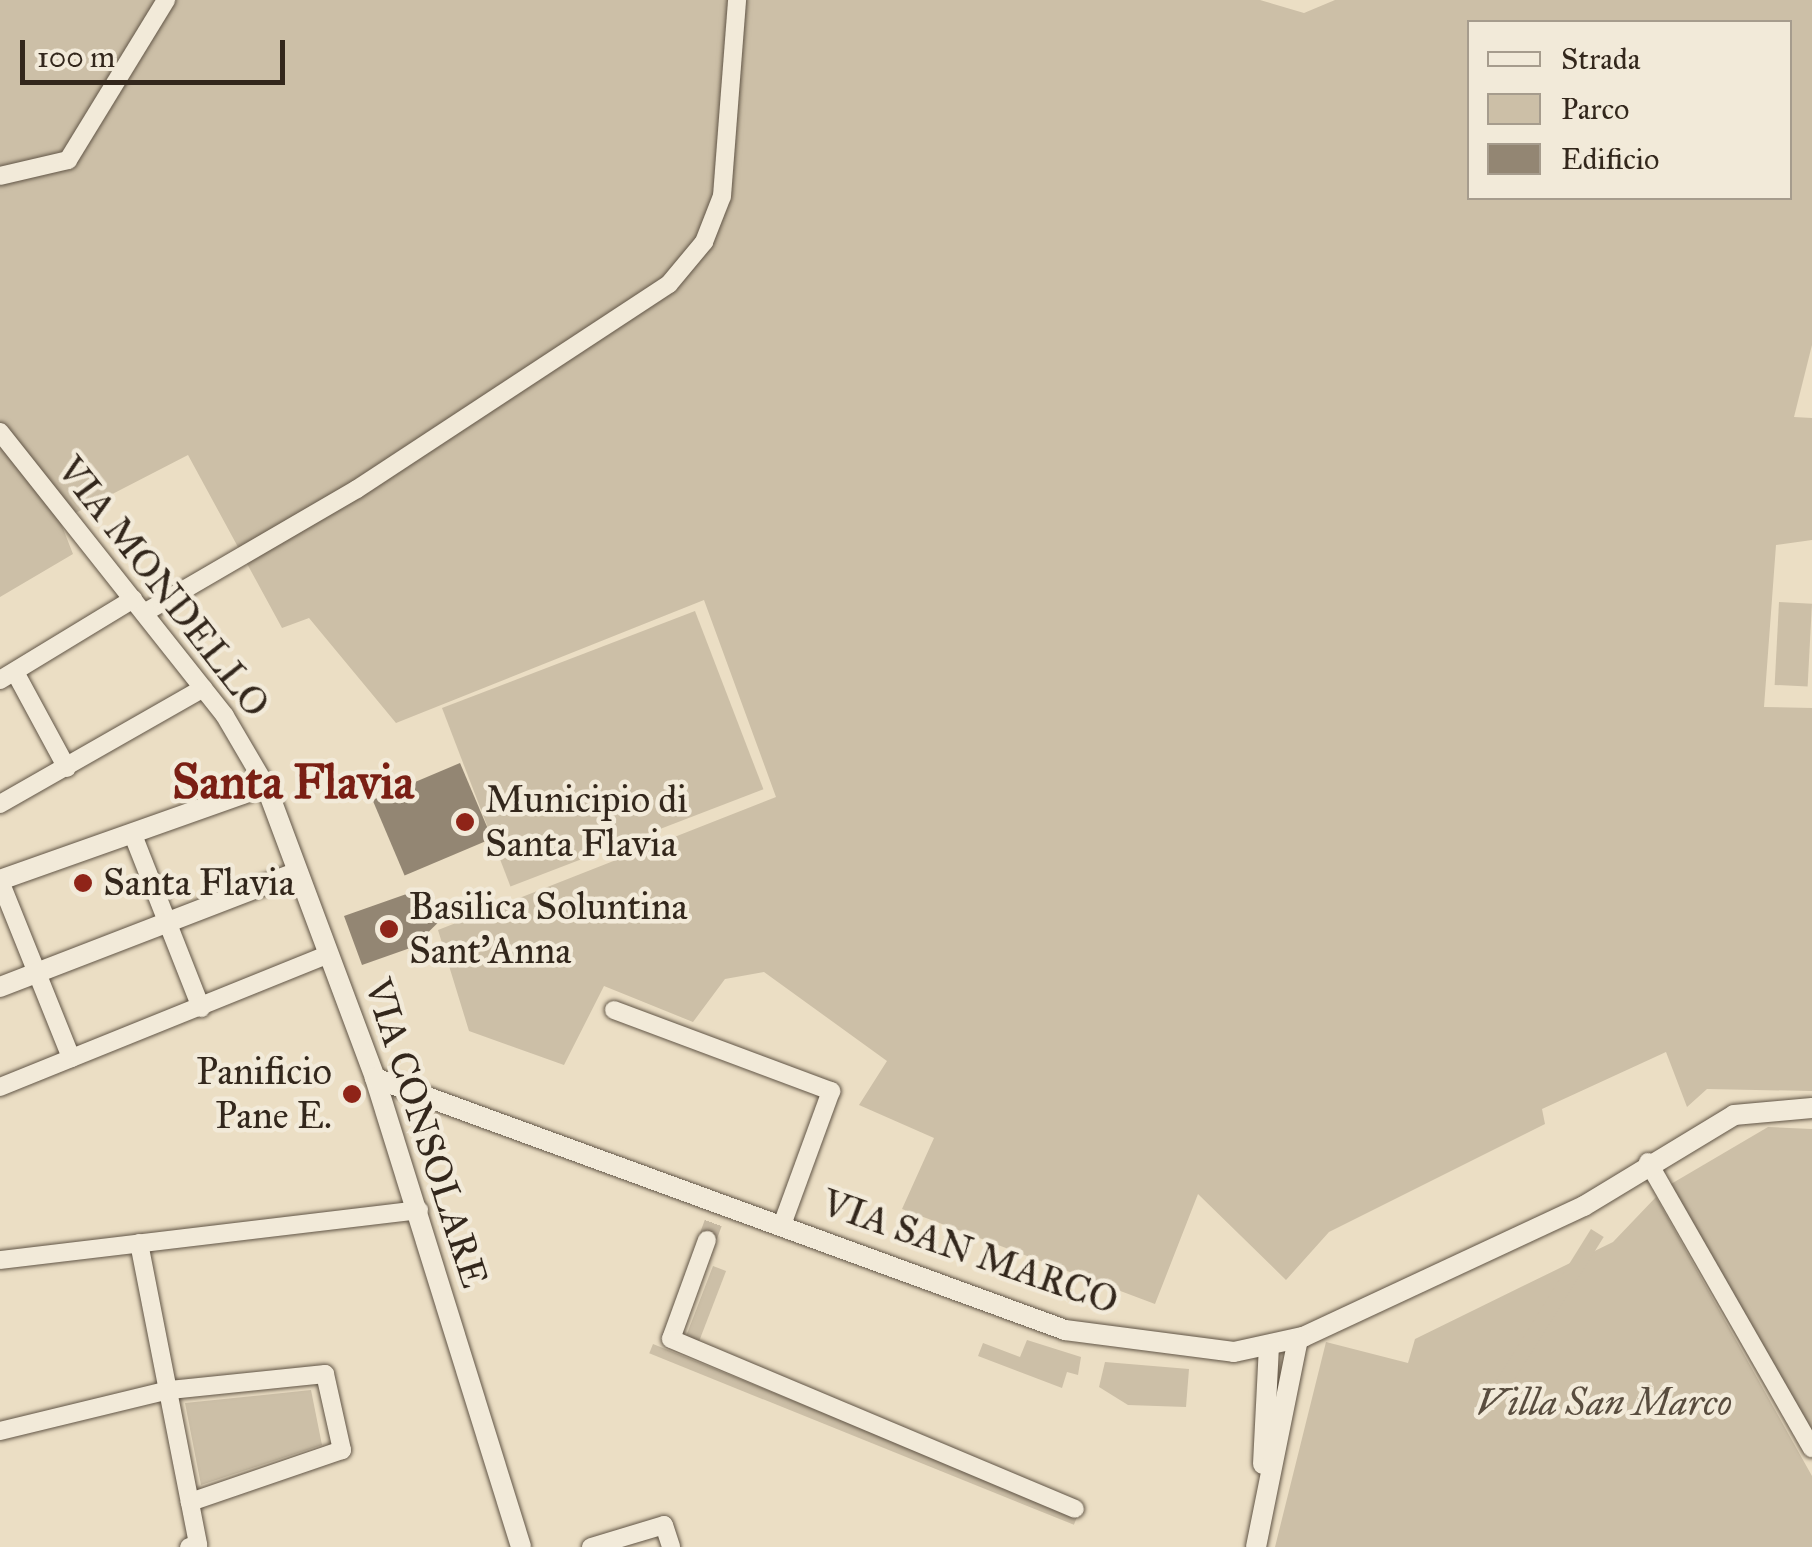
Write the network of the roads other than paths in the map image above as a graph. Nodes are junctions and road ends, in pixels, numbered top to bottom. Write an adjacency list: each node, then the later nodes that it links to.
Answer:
1 (166, 0): 3 (street)
2 (737, 0): 5 (street)
3 (0, 176)
4 (0, 432): 5 (street, VIA MONDELLO)
5 (139, 606): 6 (street); 7 (street, VIA MONDELLO)
6 (7, 676): 8 (street)
7 (203, 688): 8 (street); 9 (street, VIA MONDELLO)
8 (67, 768): 10 (street)
9 (266, 786): 11 (street); 12 (street, VIA CONSOLARE)
10 (0, 804)
11 (133, 835): 13 (street); 14 (street)
12 (298, 872): 14 (street); 15 (street, VIA CONSOLARE)
13 (0, 881): 16 (street)
14 (168, 922): 16 (street); 18 (street)
15 (329, 954): 18 (street); 21 (street, VIA CONSOLARE)
16 (36, 973): 17 (street); 20 (street)
17 (0, 987)
18 (201, 1008): 20 (street)
19 (614, 1010): 26 (street)
20 (71, 1058): 22 (street)
21 (375, 1078): 25 (street, VIA CONSOLARE); 26 (street, VIA SAN MARCO)
22 (0, 1087)
23 (1812, 1108): 24 (street, VIA SAN MARCO)
24 (1648, 1162): 30 (street, VIA SAN MARCO); 34 (street)
25 (419, 1210): 28 (street); 39 (street, VIA CONSOLARE)
26 (782, 1225): 31 (street, VIA SAN MARCO)
27 (707, 1240): 37 (street)
28 (139, 1242): 29 (street); 32 (street)
29 (0, 1260)
30 (1298, 1340): 31 (street, VIA SAN MARCO); 36 (street)
31 (1269, 1347): 36 (street)
32 (170, 1390): 33 (street); 35 (street); 35 (street)
33 (0, 1431)
34 (1812, 1448)
35 (190, 1502): 38 (street)
36 (1262, 1506): 42 (street)
37 (1075, 1509)
38 (194, 1546)
39 (521, 1547)
40 (592, 1547): 41 (street)
41 (672, 1547)
42 (1256, 1547)

